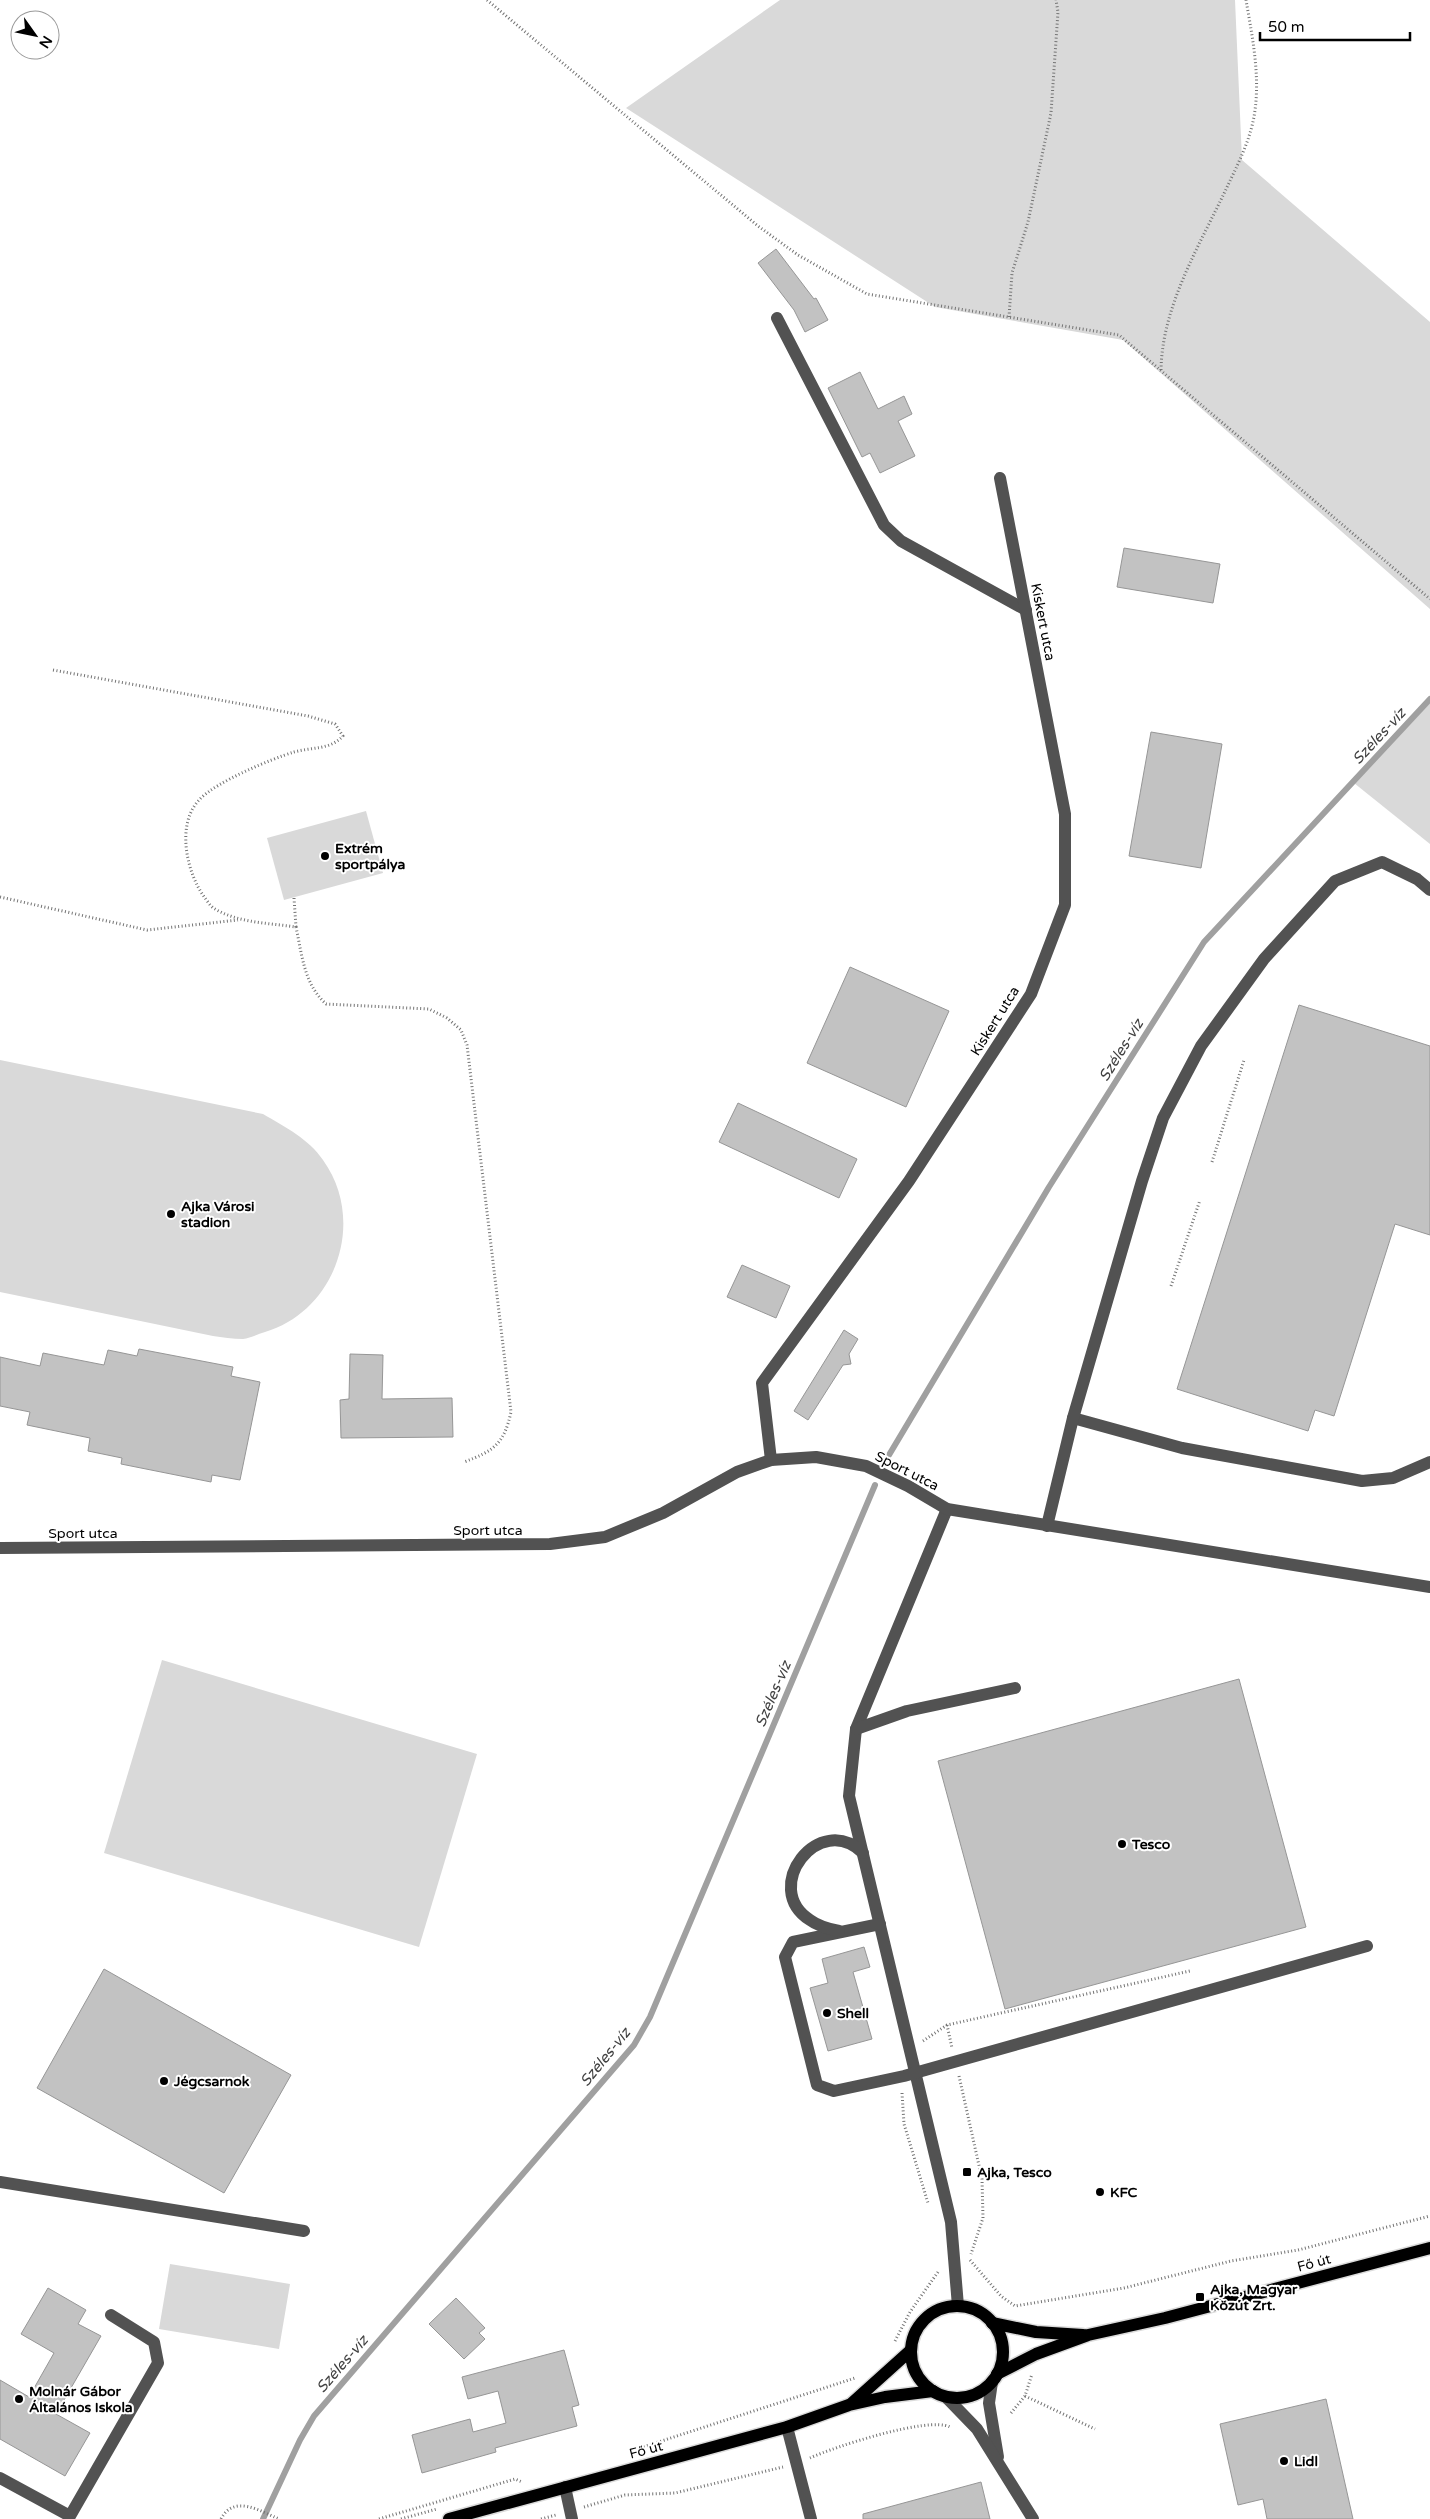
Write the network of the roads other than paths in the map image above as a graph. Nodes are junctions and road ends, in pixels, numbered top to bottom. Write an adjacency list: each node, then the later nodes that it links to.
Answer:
1 (777, 318): 3 (street)
2 (1000, 478): 3 (street, Kiskert utca)
3 (1026, 610): 6 (street, Kiskert utca)
4 (1430, 890): 5 (street)
5 (1073, 1418): 7 (street); 9 (street)
6 (771, 1460): 8 (street, Sport utca); 10 (street, Sport utca)
7 (1430, 1462)
8 (947, 1509): 9 (street); 13 (street)
9 (1047, 1526): 11 (street)
10 (0, 1548)
11 (1430, 1587)
12 (1015, 1688): 13 (street)
13 (856, 1729): 14 (street)
14 (863, 1853): 15 (street); 16 (street)
15 (880, 1924): 16 (street); 18 (street)
16 (841, 1932): 18 (street)
17 (1367, 1946): 18 (street)
18 (915, 2073): 22 (street)
19 (0, 2182): 20 (street)
20 (304, 2231)
21 (1430, 2248): 25 (main road, Fő út)
22 (958, 2306): 24 (main road); 26 (main road)
23 (111, 2315): 33 (street)
24 (992, 2323): 25 (main road, Fő út); 27 (main road)
25 (1088, 2335): 27 (main road, Fő út)
26 (911, 2350): 28 (main road); 30 (main road, Fő út)
27 (995, 2378): 29 (main road); 32 (street)
28 (933, 2391): 29 (main road); 30 (main road, Fő út)
29 (946, 2397): 32 (street)
30 (849, 2405): 31 (main road, Fő út)
31 (786, 2427): 34 (main road, Fő út); 37 (street)
32 (999, 2462): 38 (street)
33 (0, 2478)
34 (566, 2487): 35 (street); 36 (main road, Fő út)
35 (571, 2515)
36 (449, 2519)
37 (811, 2519)
38 (1033, 2519)

